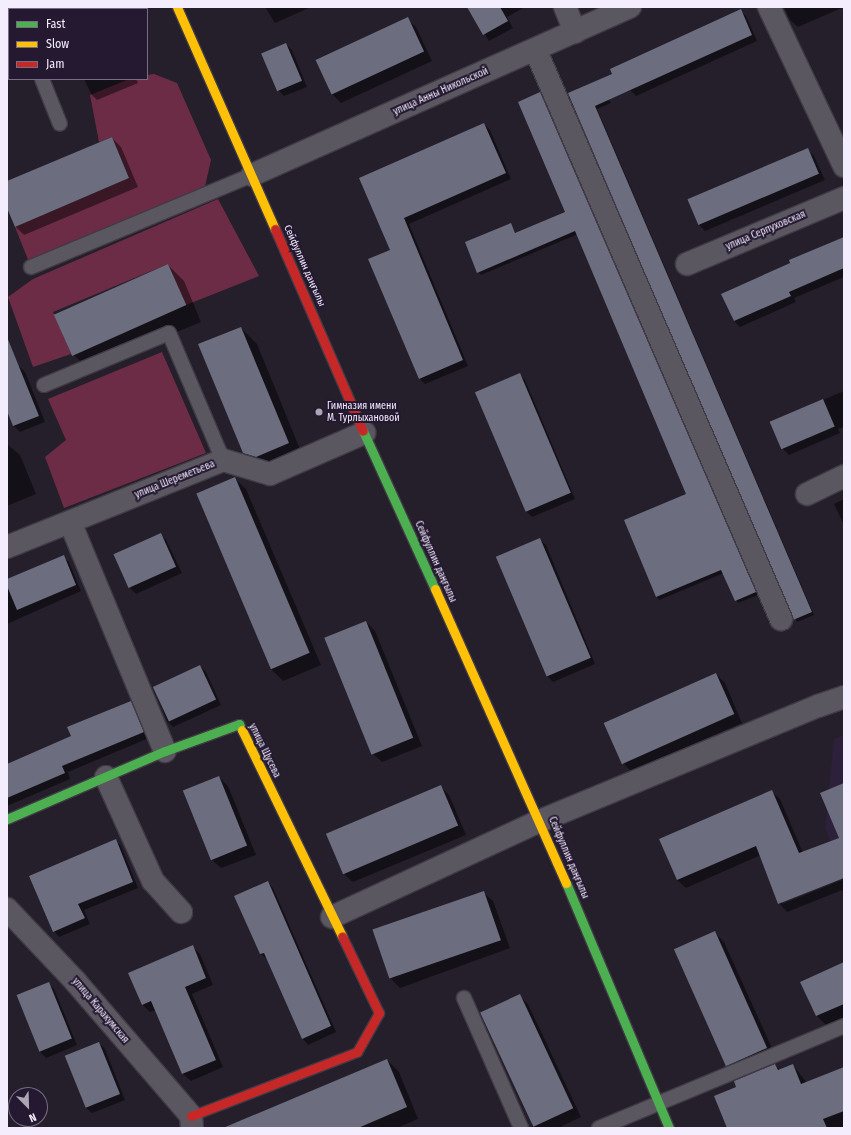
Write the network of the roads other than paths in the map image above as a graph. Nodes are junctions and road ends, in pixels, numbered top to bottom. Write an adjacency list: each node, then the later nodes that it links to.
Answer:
1 (177, 7): 10 (main road, Сейфуллин даңғылы)
2 (565, 7): 5 (street)
3 (630, 7): 5 (street, улица Анны Никольской)
4 (769, 7): 9 (street)
5 (575, 32): 6 (street, улица Анны Никольской)
6 (536, 51): 10 (street, улица Анны Никольской); 21 (street)
7 (42, 80): 8 (lane)
8 (60, 124)
9 (844, 166)
10 (252, 175): 13 (lane); 15 (main road, Сейфуллин даңғылы)
11 (844, 198): 12 (street, улица Серпуховская)
12 (687, 264)
13 (31, 267)
14 (44, 385): 16 (lane)
15 (364, 433): 16 (street, улица Шереметьева); 26 (main road, Сейфуллин даңғылы)
16 (223, 460): 19 (street, улица Шереметьева)
17 (844, 476): 18 (street)
18 (808, 494)
19 (70, 522): 20 (street, улица Шереметьева); 23 (street)
20 (7, 547)
21 (781, 619)
22 (844, 697): 26 (street)
23 (165, 751): 24 (main road, улица Щусева); 29 (main road, улица Щусева)
24 (106, 777): 25 (main road, улица Щусева); 28 (street)
25 (7, 819)
26 (540, 821): 29 (street); 32 (main road, Сейфуллин даңғылы)
27 (7, 909): 33 (street, улица Каракумская)
28 (181, 912)
29 (332, 917): 33 (main road, улица Щусева)
30 (464, 998): 34 (lane)
31 (844, 1026): 32 (lane)
32 (659, 1104): 35 (lane); 36 (main road, Сейфуллин даңғылы)
33 (191, 1122)
34 (521, 1128)
35 (600, 1128)
36 (669, 1128)

